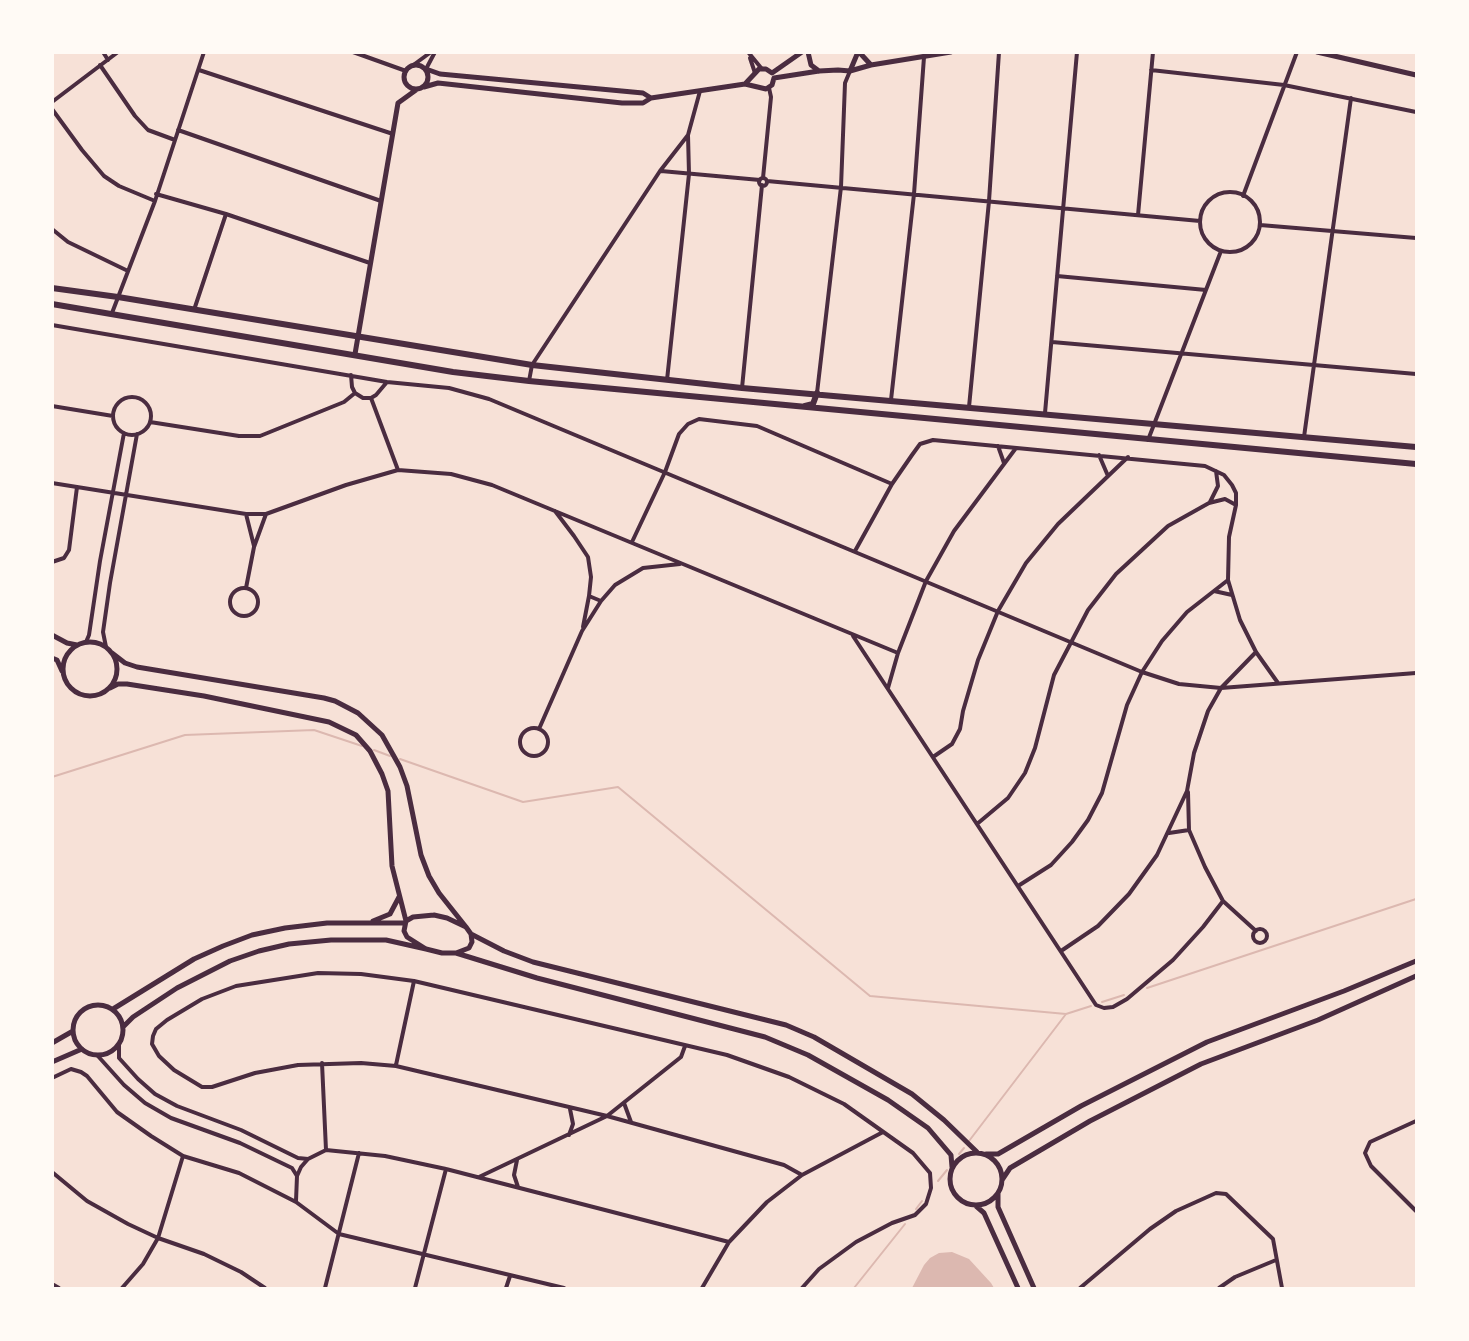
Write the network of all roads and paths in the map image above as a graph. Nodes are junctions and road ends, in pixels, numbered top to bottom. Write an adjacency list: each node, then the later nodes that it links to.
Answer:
1 (103, 52): 17 (street)
2 (118, 52): 17 (street)
3 (204, 52): 23 (street)
4 (353, 52): 26 (street)
5 (433, 52): 20 (street); 21 (street)
6 (802, 52): 22 (street)
7 (808, 52): 27 (street)
8 (859, 52): 19 (street); 28 (street)
9 (951, 52): 16 (street)
10 (999, 52): 57 (street)
11 (1077, 52): 58 (street)
12 (1153, 52): 25 (street)
13 (1297, 52): 33 (street)
14 (1317, 52): 30 (street)
15 (748, 53): 22 (street); 29 (street)
16 (924, 57): 19 (street); 53 (street)
17 (108, 60): 18 (street)
18 (100, 65): 41 (street); 47 (street)
19 (871, 65): 28 (street)
20 (412, 66): 21 (street); 26 (street)
21 (426, 69): 34 (street); 39 (street)
22 (762, 69): 29 (street)
23 (199, 70): 44 (street); 45 (street)
24 (838, 70): 27 (street); 28 (street); 31 (street)
25 (1151, 70): 33 (street); 60 (street)
26 (406, 71): 37 (street)
27 (819, 71): 36 (street)
28 (850, 71): 31 (street)
29 (754, 74): 32 (street); 35 (street)
30 (1416, 75)
31 (845, 83): 51 (street)
32 (745, 84): 35 (street); 38 (street)
33 (1284, 85): 40 (street); 54 (street)
34 (424, 87): 37 (street); 39 (street)
35 (756, 87): 36 (street)
36 (769, 88): 50 (street)
37 (416, 90): 45 (street)
38 (700, 91): 39 (street); 46 (street)
39 (651, 98)
40 (1351, 98): 43 (street); 64 (street)
41 (52, 102)
42 (52, 109): 55 (street)
43 (1416, 112)
44 (178, 130): 47 (street); 56 (street)
45 (393, 135): 56 (street)
46 (688, 135): 48 (street); 49 (street)
47 (175, 140): 52 (street)
48 (660, 171): 49 (street); 81 (street)
49 (689, 174): 50 (street); 85 (street)
50 (763, 180): 51 (street); 88 (street)
51 (841, 187): 53 (street); 90 (street)
52 (156, 194): 55 (street); 59 (street)
53 (914, 194): 57 (street); 92 (street)
54 (1243, 196): 61 (street); 62 (street)
55 (155, 201): 68 (street)
56 (381, 201): 67 (street)
57 (989, 201): 58 (street); 95 (street)
58 (1064, 208): 60 (street); 69 (street)
59 (226, 214): 67 (street); 74 (street)
60 (1138, 215): 61 (street)
61 (1200, 221): 66 (street)
62 (1260, 225): 64 (street); 66 (street)
63 (52, 229): 68 (street)
64 (1333, 232): 65 (street); 82 (street)
65 (1416, 238)
66 (1221, 251): 71 (street)
67 (370, 263): 77 (street)
68 (128, 271): 72 (street)
69 (1058, 276): 71 (street); 78 (street)
70 (52, 288): 72 (main road)
71 (1206, 290): 79 (street)
72 (118, 297): 74 (main road); 75 (street)
73 (52, 304): 75 (main road)
74 (194, 310): 77 (main road)
75 (112, 313): 80 (main road)
76 (52, 325): 84 (street)
77 (358, 337): 80 (street); 81 (main road)
78 (1052, 342): 79 (street); 96 (street)
79 (1182, 352): 82 (street); 99 (street)
80 (355, 354): 86 (main road)
81 (532, 365): 85 (main road); 86 (street)
82 (1315, 366): 83 (street); 102 (street)
83 (1416, 374)
84 (351, 375): 87 (street); 89 (street)
85 (667, 380): 88 (main road)
86 (530, 381): 94 (main road)
87 (387, 382): 91 (street); 113 (street)
88 (742, 388): 90 (main road)
89 (355, 393): 91 (street); 98 (street)
90 (817, 393): 92 (main road); 94 (main road)
91 (370, 398): 111 (street)
92 (891, 400): 95 (main road)
93 (52, 406): 97 (street)
94 (797, 407): 103 (main road)
95 (969, 407): 96 (main road)
96 (1045, 413): 99 (main road)
97 (113, 416): 98 (street); 100 (street)
98 (150, 422): 101 (street)
99 (1154, 423): 102 (main road); 103 (street)
100 (124, 433): 101 (street); 118 (street)
101 (137, 434): 119 (street)
102 (1304, 437): 105 (main road)
103 (1148, 440): 110 (main road)
104 (998, 446): 106 (street); 109 (street); 116 (street)
105 (1416, 447)
106 (1016, 448): 107 (street); 109 (street)
107 (1100, 455): 108 (street); 114 (street)
108 (1128, 457): 112 (street); 114 (street)
109 (1004, 463): 131 (street)
110 (1416, 464)
111 (398, 470): 122 (street); 124 (street)
112 (1216, 470): 120 (street); 121 (street)
113 (665, 472): 116 (street); 125 (street); 127 (street)
114 (1108, 476): 137 (street)
115 (52, 483): 117 (street)
116 (892, 484): 127 (street)
117 (77, 487): 118 (street); 128 (street)
118 (113, 493): 119 (street); 141 (street)
119 (126, 496): 123 (street); 144 (street)
120 (1209, 503): 121 (street); 142 (street)
121 (1236, 506): 130 (street)
122 (554, 510): 125 (street); 135 (street)
123 (246, 514): 124 (street); 126 (street)
124 (266, 514): 126 (street)
125 (632, 542): 129 (street)
126 (254, 547): 132 (street)
127 (855, 551): 131 (street)
128 (52, 562)
129 (681, 564): 136 (street); 140 (street)
130 (1228, 580): 133 (street); 134 (street)
131 (926, 581): 137 (street); 145 (street)
132 (246, 588): 132 (street)
133 (1214, 591): 134 (street); 149 (street)
134 (1232, 595): 146 (street)
135 (589, 596): 136 (street); 138 (street)
136 (601, 601): 138 (street)
137 (998, 611): 142 (street); 157 (street)
138 (582, 631): 156 (street)
139 (52, 635): 143 (street)
140 (853, 635): 145 (street); 155 (street)
141 (86, 642): 143 (street); 144 (street)
142 (1070, 642): 149 (street); 159 (street)
143 (77, 645): 151 (street)
144 (106, 647): 147 (street)
145 (898, 652): 155 (street)
146 (1256, 652): 152 (street); 154 (street)
147 (112, 653): 153 (street); 167 (street)
148 (52, 658): 151 (street)
149 (1142, 672): 154 (street); 162 (street)
150 (1416, 673): 152 (street)
151 (63, 674): 153 (street)
152 (1278, 683): 154 (street)
153 (110, 688): 163 (street)
154 (1221, 688): 158 (street)
155 (888, 689): 157 (street)
156 (539, 729): 156 (street)
157 (933, 757): 159 (street)
158 (1188, 791): 160 (street); 161 (street)
159 (977, 824): 162 (street)
160 (1189, 830): 161 (street); 164 (street)
161 (1168, 833): 171 (street)
162 (1018, 886): 171 (street)
163 (399, 897): 165 (street); 166 (street)
164 (1222, 902): 168 (street); 171 (street)
165 (405, 922): 166 (street); 167 (street); 170 (street)
166 (368, 923): 176 (street)
167 (466, 927): 169 (street)
168 (1256, 931)
169 (471, 934): 172 (street); 196 (street)
170 (426, 949): 172 (street); 177 (street)
171 (1061, 951)
172 (456, 953): 202 (street)
173 (1416, 961): 198 (street)
174 (1416, 976): 208 (street)
175 (414, 981): 181 (street); 185 (street); 186 (street)
176 (113, 1010): 177 (street); 178 (street)
177 (123, 1027): 180 (street)
178 (73, 1031): 179 (street); 182 (street)
179 (52, 1043)
180 (119, 1044): 183 (street); 200 (street)
181 (685, 1046): 188 (street); 193 (street)
182 (82, 1049): 183 (street); 184 (street)
183 (97, 1055): 206 (street)
184 (52, 1062)
185 (322, 1063): 186 (street); 195 (street)
186 (396, 1066): 189 (street)
187 (52, 1078): 199 (street)
188 (624, 1102): 190 (street); 192 (street)
189 (569, 1108): 190 (street); 194 (street)
190 (607, 1116): 192 (street); 194 (street)
191 (1416, 1121): 213 (street)
192 (631, 1123): 205 (street)
193 (884, 1132): 205 (street); 229 (street)
194 (569, 1135): 201 (street)
195 (326, 1150): 197 (street); 200 (street)
196 (977, 1152): 198 (street); 202 (street)
197 (359, 1153): 203 (street); 214 (street)
198 (986, 1154): 208 (street)
199 (183, 1156): 211 (street); 215 (street)
200 (308, 1159): 206 (street)
201 (517, 1160): 207 (street); 209 (street)
202 (952, 1167): 212 (street)
203 (446, 1169): 207 (street); 217 (street)
204 (52, 1172): 215 (street)
205 (802, 1174): 216 (street)
206 (297, 1176): 211 (street)
207 (477, 1177): 209 (street)
208 (1002, 1180): 210 (street)
209 (519, 1188): 216 (street)
210 (998, 1193): 212 (street); 231 (street)
211 (296, 1202): 214 (street)
212 (975, 1205): 230 (street)
213 (1416, 1211)
214 (339, 1234): 217 (street); 224 (street)
215 (158, 1238): 222 (street); 223 (street)
216 (729, 1242): 228 (street)
217 (424, 1255): 219 (street); 225 (street)
218 (1276, 1260): 232 (street); 233 (street); 234 (street)
219 (510, 1276): 226 (street); 227 (street)
220 (52, 1284): 221 (street)
221 (59, 1288)
222 (122, 1288)
223 (265, 1288)
224 (325, 1288)
225 (415, 1288)
226 (506, 1288)
227 (564, 1288)
228 (702, 1288)
229 (802, 1288)
230 (1018, 1288)
231 (1034, 1288)
232 (1080, 1288)
233 (1219, 1288)
234 (1282, 1288)

